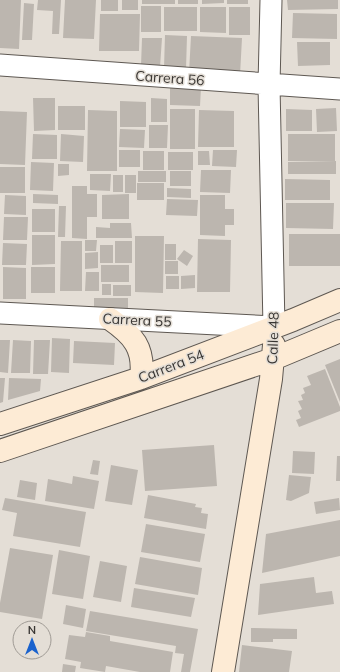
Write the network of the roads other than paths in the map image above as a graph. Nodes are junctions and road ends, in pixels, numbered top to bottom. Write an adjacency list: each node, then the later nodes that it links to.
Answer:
1 (271, 0): 3 (street, Calle 48)
2 (0, 65): 3 (street, Carrera 56)
3 (269, 85): 4 (street, Carrera 56); 8 (street, Calle 48)
4 (340, 90)
5 (340, 300): 8 (main road, Carrera 54)
6 (0, 313): 7 (street, Carrera 55)
7 (110, 318): 8 (street, Carrera 55); 11 (main road)
8 (274, 327): 10 (main road, Calle 48); 11 (main road, Carrera 54)
9 (340, 331): 10 (main road, Carrera 54)
10 (273, 359): 13 (main road, Carrera 54); 14 (main road, Calle 48)
11 (141, 378): 12 (main road, Carrera 54)
12 (0, 424)
13 (0, 451)
14 (223, 672)

